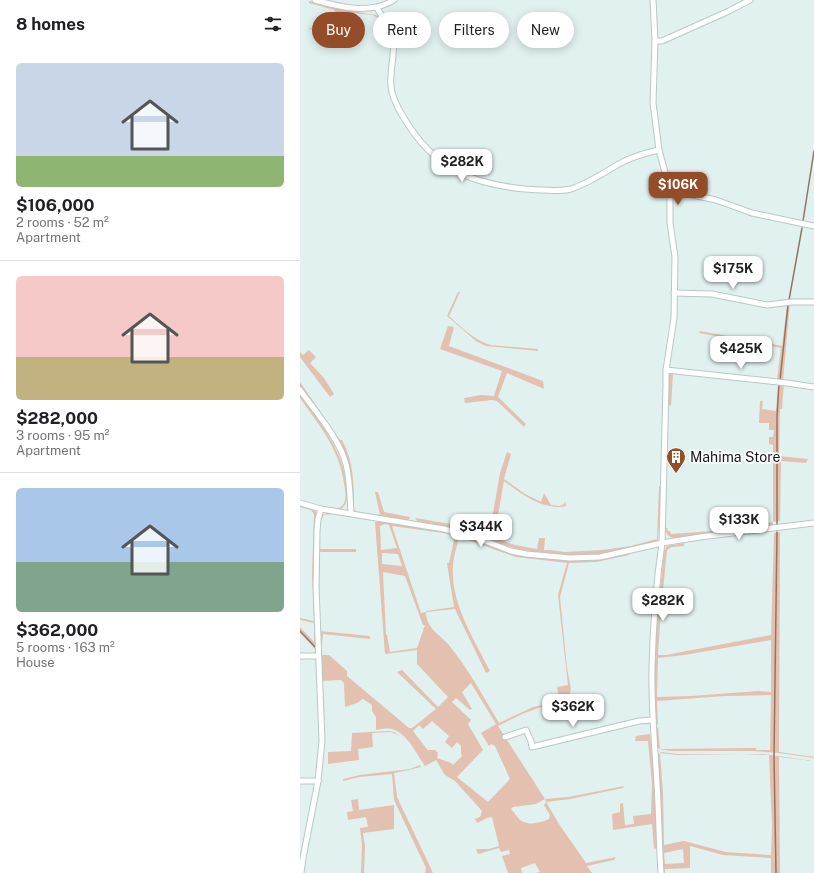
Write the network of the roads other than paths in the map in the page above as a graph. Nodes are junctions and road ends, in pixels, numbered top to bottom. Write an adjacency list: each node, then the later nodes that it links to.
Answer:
1 (314, 0): 5 (street)
2 (394, 0): 5 (street)
3 (653, 0): 6 (street)
4 (750, 0): 6 (street)
5 (377, 8): 7 (street)
6 (655, 41): 7 (street)
7 (659, 150): 8 (street)
8 (670, 191): 9 (street); 10 (street)
9 (814, 226)
10 (674, 293): 11 (street); 12 (street)
11 (814, 302)
12 (666, 370): 13 (street); 19 (street)
13 (814, 387)
14 (300, 390): 17 (street)
15 (300, 503): 16 (street)
16 (321, 509): 17 (street); 21 (street)
17 (351, 514): 19 (street)
18 (814, 523): 19 (street)
19 (662, 543): 22 (street)
20 (300, 656): 21 (street)
21 (318, 656): 25 (street)
22 (653, 720): 23 (street); 27 (street)
23 (505, 737)
24 (300, 781): 25 (street)
25 (318, 781): 26 (street)
26 (301, 873)
27 (661, 873)

